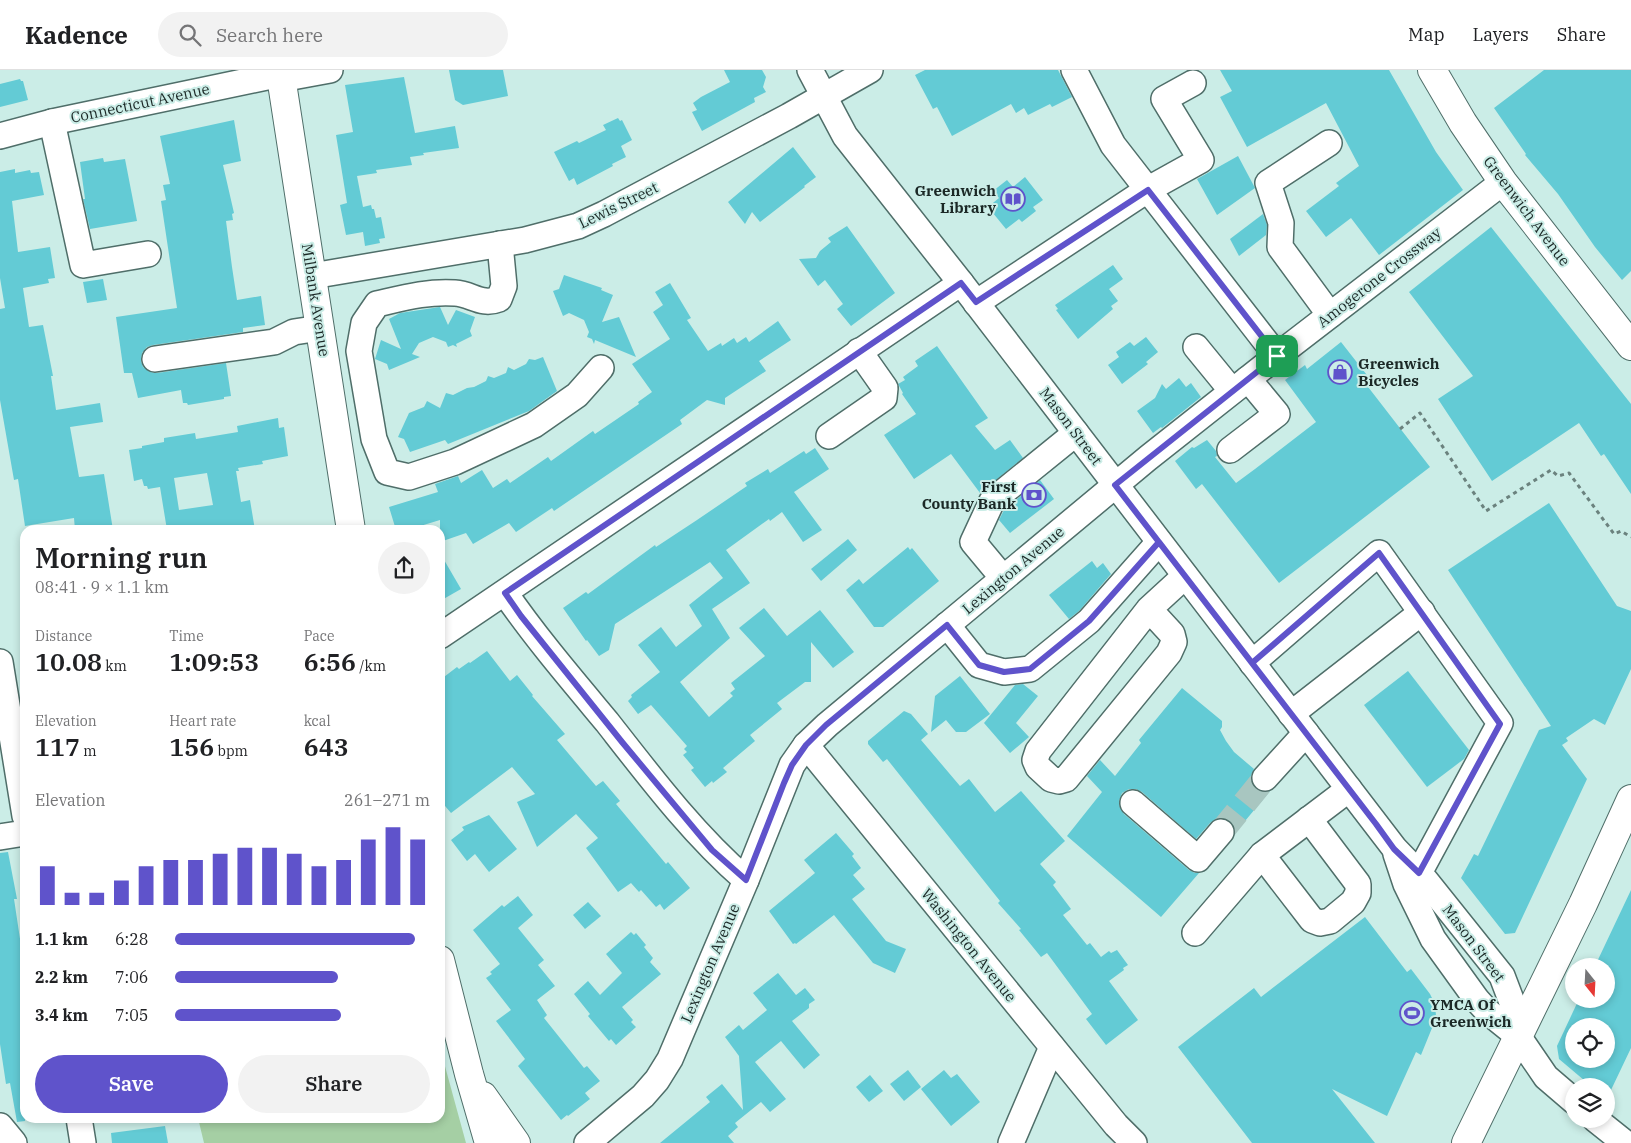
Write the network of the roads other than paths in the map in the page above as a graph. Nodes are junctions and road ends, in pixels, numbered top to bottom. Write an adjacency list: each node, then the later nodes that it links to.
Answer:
1 (330, 70): 6 (street, Connecticut Avenue)
2 (810, 70): 8 (street, Mason Street)
3 (870, 70): 8 (street, Lewis Street)
4 (1074, 70): 13 (street)
5 (1432, 70): 12 (main road, Greenwich Avenue)
6 (281, 74): 9 (street, Connecticut Avenue); 16 (main road, Milbank Avenue)
7 (1193, 83): 13 (street)
8 (824, 96): 14 (street, Lewis Street); 17 (street, Mason Street)
9 (52, 122): 10 (street, Connecticut Avenue); 15 (street)
10 (2, 132)
11 (1329, 143): 19 (street)
12 (1503, 182): 19 (street, Amogerone Crossway); 22 (main road, Greenwich Avenue)
13 (1148, 190): 18 (street); 24 (street)
14 (500, 244): 16 (street, Lewis Street); 26 (street)
15 (148, 254)
16 (312, 276): 20 (main road, Milbank Avenue)
17 (961, 283): 18 (street, Mason Street); 23 (street)
18 (976, 302): 28 (street, Mason Street)
19 (1330, 315): 24 (street, Amogerone Crossway)
20 (320, 328): 25 (street); 32 (main road, Milbank Avenue)
21 (1196, 346): 27 (street)
22 (1631, 346)
23 (859, 351): 29 (street); 36 (street)
24 (1277, 356): 27 (street, Amogerone Crossway)
25 (155, 359)
26 (601, 368)
27 (1240, 385): 30 (street); 31 (street, Amogerone Crossway)
28 (1076, 433): 31 (street, Mason Street); 35 (street)
29 (830, 436)
30 (1230, 450)
31 (1115, 485): 33 (street, Mason Street); 35 (street, Lexington Avenue)
32 (350, 525)
33 (1159, 542): 34 (street, Mason Street); 39 (street)
34 (1185, 576): 37 (street); 42 (street, Mason Street)
35 (1003, 578): 39 (street, Lexington Avenue)
36 (505, 593): 40 (street); 57 (street)
37 (1149, 609): 37 (street)
38 (1422, 612): 42 (street); 43 (street); 56 (street)
39 (947, 625): 44 (street, Lexington Avenue)
40 (445, 633)
41 (0, 662): 46 (street)
42 (1252, 663): 43 (street, Mason Street)
43 (1298, 723): 45 (street); 47 (street, Mason Street)
44 (806, 745): 57 (street, Lexington Avenue); 61 (street, Washington Avenue)
45 (1265, 778)
46 (20, 785)
47 (1349, 789): 50 (street); 54 (street, Mason Street)
48 (1631, 799): 60 (main road)
49 (1133, 803): 51 (street)
50 (1309, 819): 55 (street); 55 (street)
51 (1221, 832)
52 (20, 834): 53 (street)
53 (0, 837)
54 (1394, 849): 56 (street, Mason Street); 60 (street, Mason Street)
55 (1262, 855): 58 (street)
56 (1419, 873): 60 (street, Mason Street)
57 (746, 880): 71 (street, Lexington Avenue)
58 (1195, 933)
59 (445, 980): 62 (main road)
60 (1518, 1036): 63 (street); 74 (main road)
61 (1052, 1047): 72 (street); 73 (street, Washington Avenue)
62 (469, 1074): 69 (main road); 70 (main road)
63 (1565, 1093)
64 (80, 1123): 68 (street)
65 (0, 1126): 67 (street)
66 (1607, 1128): 75 (street)
67 (14, 1143)
68 (83, 1143)
69 (489, 1143)
70 (516, 1143)
71 (587, 1143)
72 (1011, 1143)
73 (1134, 1143)
74 (1466, 1143)
75 (1625, 1143)

